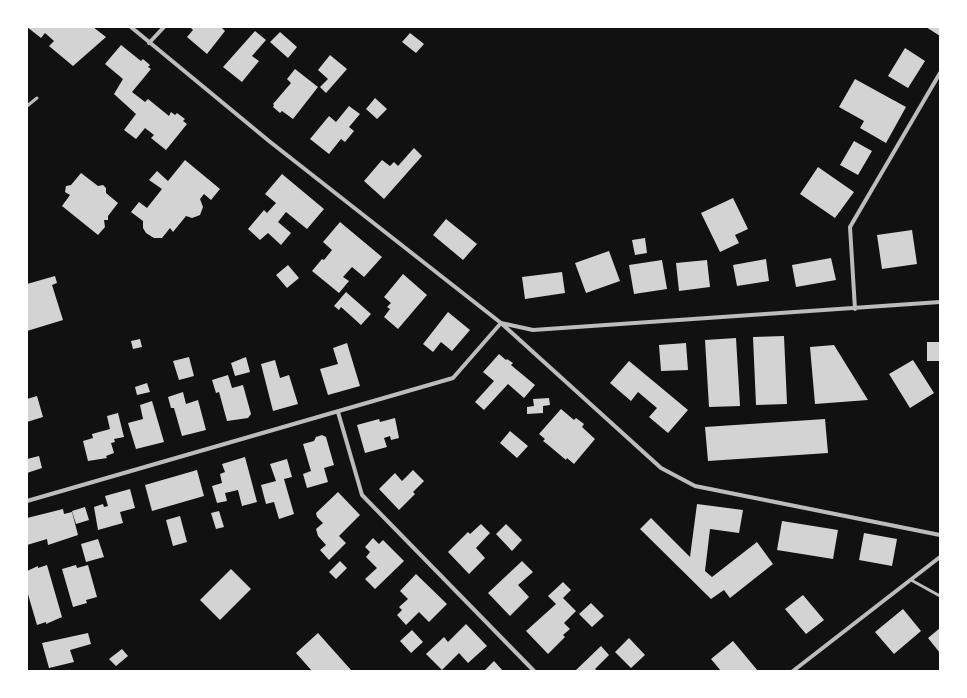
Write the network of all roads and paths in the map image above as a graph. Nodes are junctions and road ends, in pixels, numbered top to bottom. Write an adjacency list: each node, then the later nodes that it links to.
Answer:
1 (131, 27): 3 (street)
2 (164, 27): 3 (street)
3 (149, 43): 9 (street)
4 (940, 73): 8 (street)
5 (37, 98): 6 (lane)
6 (27, 106)
7 (940, 302): 8 (street)
8 (855, 309): 9 (street)
9 (501, 323): 10 (street); 12 (street)
10 (338, 412): 11 (street); 16 (street)
11 (27, 502)
12 (940, 535)
13 (940, 558): 14 (street)
14 (912, 580): 15 (lane); 17 (street)
15 (940, 596)
16 (534, 671)
17 (792, 671)

